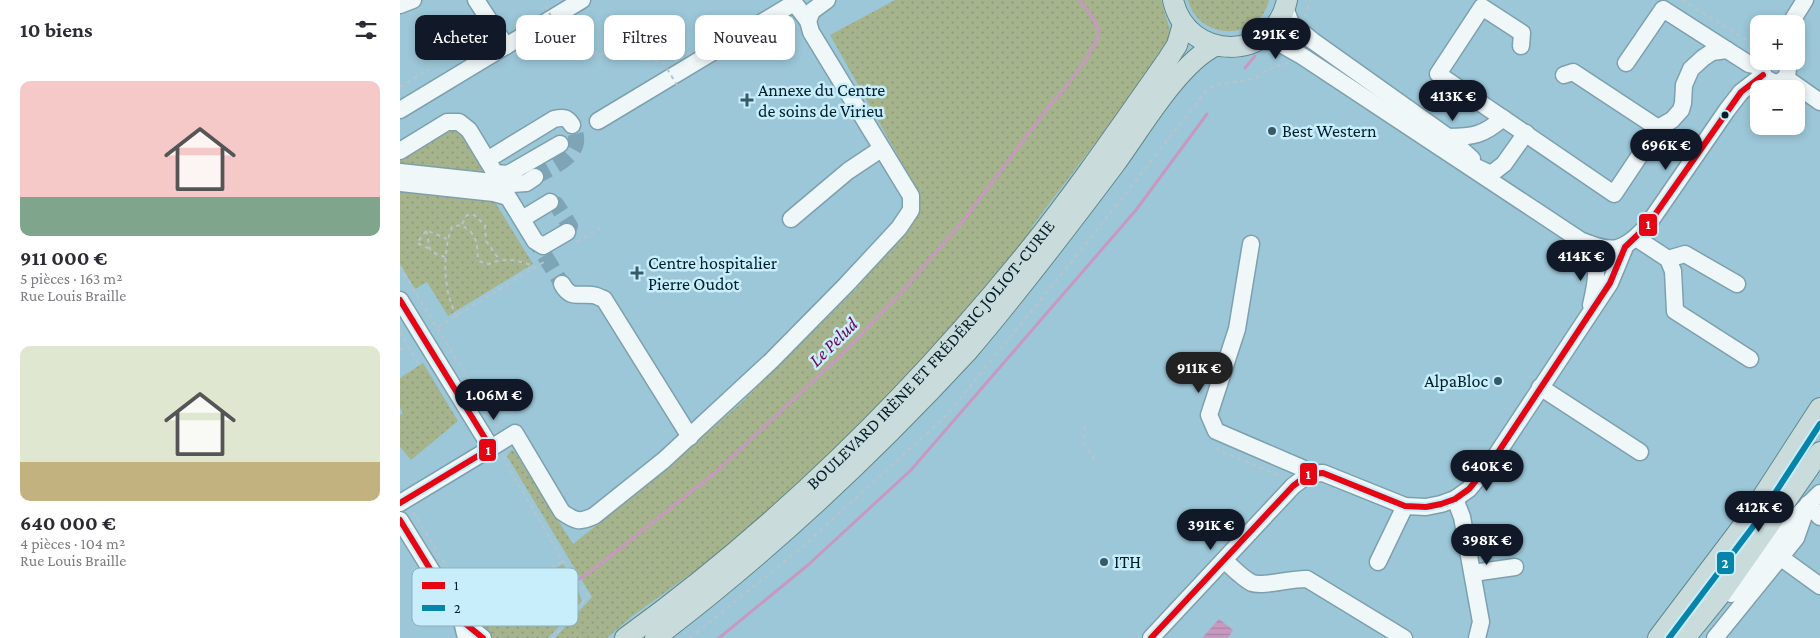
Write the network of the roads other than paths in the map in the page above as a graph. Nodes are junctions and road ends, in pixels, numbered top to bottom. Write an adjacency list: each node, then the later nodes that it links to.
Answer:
1 (413, 0): 10 (street)
2 (476, 0): 11 (street)
3 (582, 0): 16 (street)
4 (826, 0): 13 (street)
5 (1172, 0): 14 (main road)
6 (1804, 0): 12 (street)
7 (793, 1): 13 (street); 31 (street)
8 (1477, 3): 18 (street); 30 (street)
9 (1286, 4): 15 (main road); 35 (street)
10 (400, 5)
11 (486, 15)
12 (1795, 15)
13 (808, 21): 38 (street)
14 (1183, 24): 17 (main road); 84 (main road, BOULEVARD IRÈNE ET FRÉDÉRIC JOLIOT-CURIE)
15 (1260, 40): 17 (main road); 36 (street)
16 (506, 46)
17 (1215, 46): 85 (main road, BOULEVARD IRÈNE ET FRÉDÉRIC JOLIOT-CURIE)
18 (1521, 46)
19 (1727, 50): 21 (street); 22 (street); 33 (street)
20 (483, 60): 29 (street)
21 (1626, 63)
22 (1750, 64)
23 (1761, 70): 50 (street)
24 (1764, 70): 25 (street)
25 (1784, 70)
26 (1786, 70): 28 (street)
27 (1564, 75): 33 (street)
28 (1820, 102)
29 (400, 110)
30 (1503, 118): 34 (street); 35 (street)
31 (598, 121)
32 (572, 125): 40 (street)
33 (1658, 128): 34 (street)
34 (1526, 133): 42 (street)
35 (1448, 137): 42 (street)
36 (1431, 142): 42 (street); 49 (street)
37 (560, 144): 40 (street)
38 (881, 148): 47 (street); 61 (street)
39 (400, 151): 40 (street)
40 (488, 160)
41 (400, 172): 43 (street)
42 (1491, 174): 49 (street)
43 (535, 178)
44 (400, 183): 46 (street)
45 (550, 202): 46 (street)
46 (522, 219): 48 (street)
47 (791, 219)
48 (567, 232)
49 (1569, 234): 52 (street)
50 (1631, 242): 52 (street); 53 (street); 57 (street)
51 (1251, 244): 65 (street)
52 (1590, 244): 57 (street)
53 (1668, 259): 55 (street); 58 (street)
54 (562, 284): 61 (street)
55 (1737, 284)
56 (400, 300): 62 (street)
57 (1588, 317): 59 (street)
58 (1750, 359)
59 (1540, 387): 63 (street); 67 (street)
60 (1820, 408): 81 (main road)
61 (690, 437): 62 (street)
62 (492, 448): 68 (street)
63 (1640, 452)
64 (1820, 452): 80 (main road)
65 (1309, 474): 70 (street); 74 (street)
66 (1820, 493): 69 (street)
67 (1455, 498): 70 (street); 78 (street)
68 (400, 502)
69 (1808, 504): 71 (street); 73 (street); 80 (street)
70 (1405, 506): 75 (street)
71 (1820, 517)
72 (400, 520): 77 (street)
73 (1780, 557): 79 (street); 93 (street)
74 (1224, 560): 86 (street); 87 (street)
75 (1378, 562)
76 (1515, 567): 78 (street)
77 (433, 568)
78 (1473, 573): 88 (street)
79 (1820, 586)
80 (1724, 597): 91 (main road); 92 (street)
81 (1686, 602): 89 (main road); 90 (street)
82 (474, 626): 83 (street)
83 (483, 638)
84 (625, 638)
85 (655, 638)
86 (1151, 638)
87 (1404, 638)
88 (1477, 638)
89 (1658, 638)
90 (1665, 638)
91 (1685, 638)
92 (1696, 638)
93 (1715, 638)

